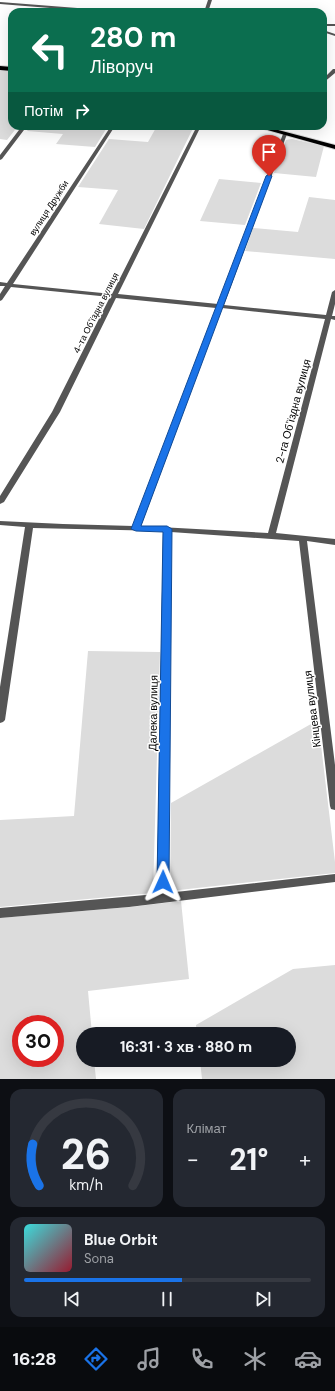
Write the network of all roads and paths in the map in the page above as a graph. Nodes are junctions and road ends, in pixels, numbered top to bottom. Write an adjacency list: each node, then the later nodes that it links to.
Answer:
1 (0, 3): 2 (street)
2 (46, 8)
3 (335, 70): 5 (street)
4 (327, 74): 5 (street)
5 (330, 75): 6 (street)
6 (327, 78)
7 (22, 130): 13 (street)
8 (110, 130): 15 (street, вулиця Дружби)
9 (197, 130): 17 (street, 4-та Обʼїздна вулиця)
10 (277, 130): 11 (main road)
11 (284, 134): 12 (main road); 19 (street)
12 (335, 147)
13 (0, 158)
14 (0, 284): 15 (street)
15 (9, 285): 17 (street); 18 (street, вулиця Дружби)
16 (335, 292): 20 (street, 2-га Обʼїздна вулиця)
17 (115, 296): 19 (street); 21 (street, 4-та Обʼїздна вулиця)
18 (0, 299)
19 (221, 306): 20 (street); 24 (street)
20 (332, 318): 26 (street, 2-га Обʼїздна вулиця)
21 (0, 502)
22 (0, 523): 23 (street)
23 (29, 526): 24 (street); 29 (street)
24 (136, 529): 25 (street)
25 (167, 529): 26 (street); 33 (street, Далека вулиця)
26 (271, 536): 27 (street)
27 (303, 538): 28 (street); 31 (street, Кінцева вулиця)
28 (335, 542)
29 (4, 654): 30 (street)
30 (0, 720)
31 (335, 806)
32 (335, 878): 33 (street)
33 (162, 898): 34 (street)
34 (0, 913)

